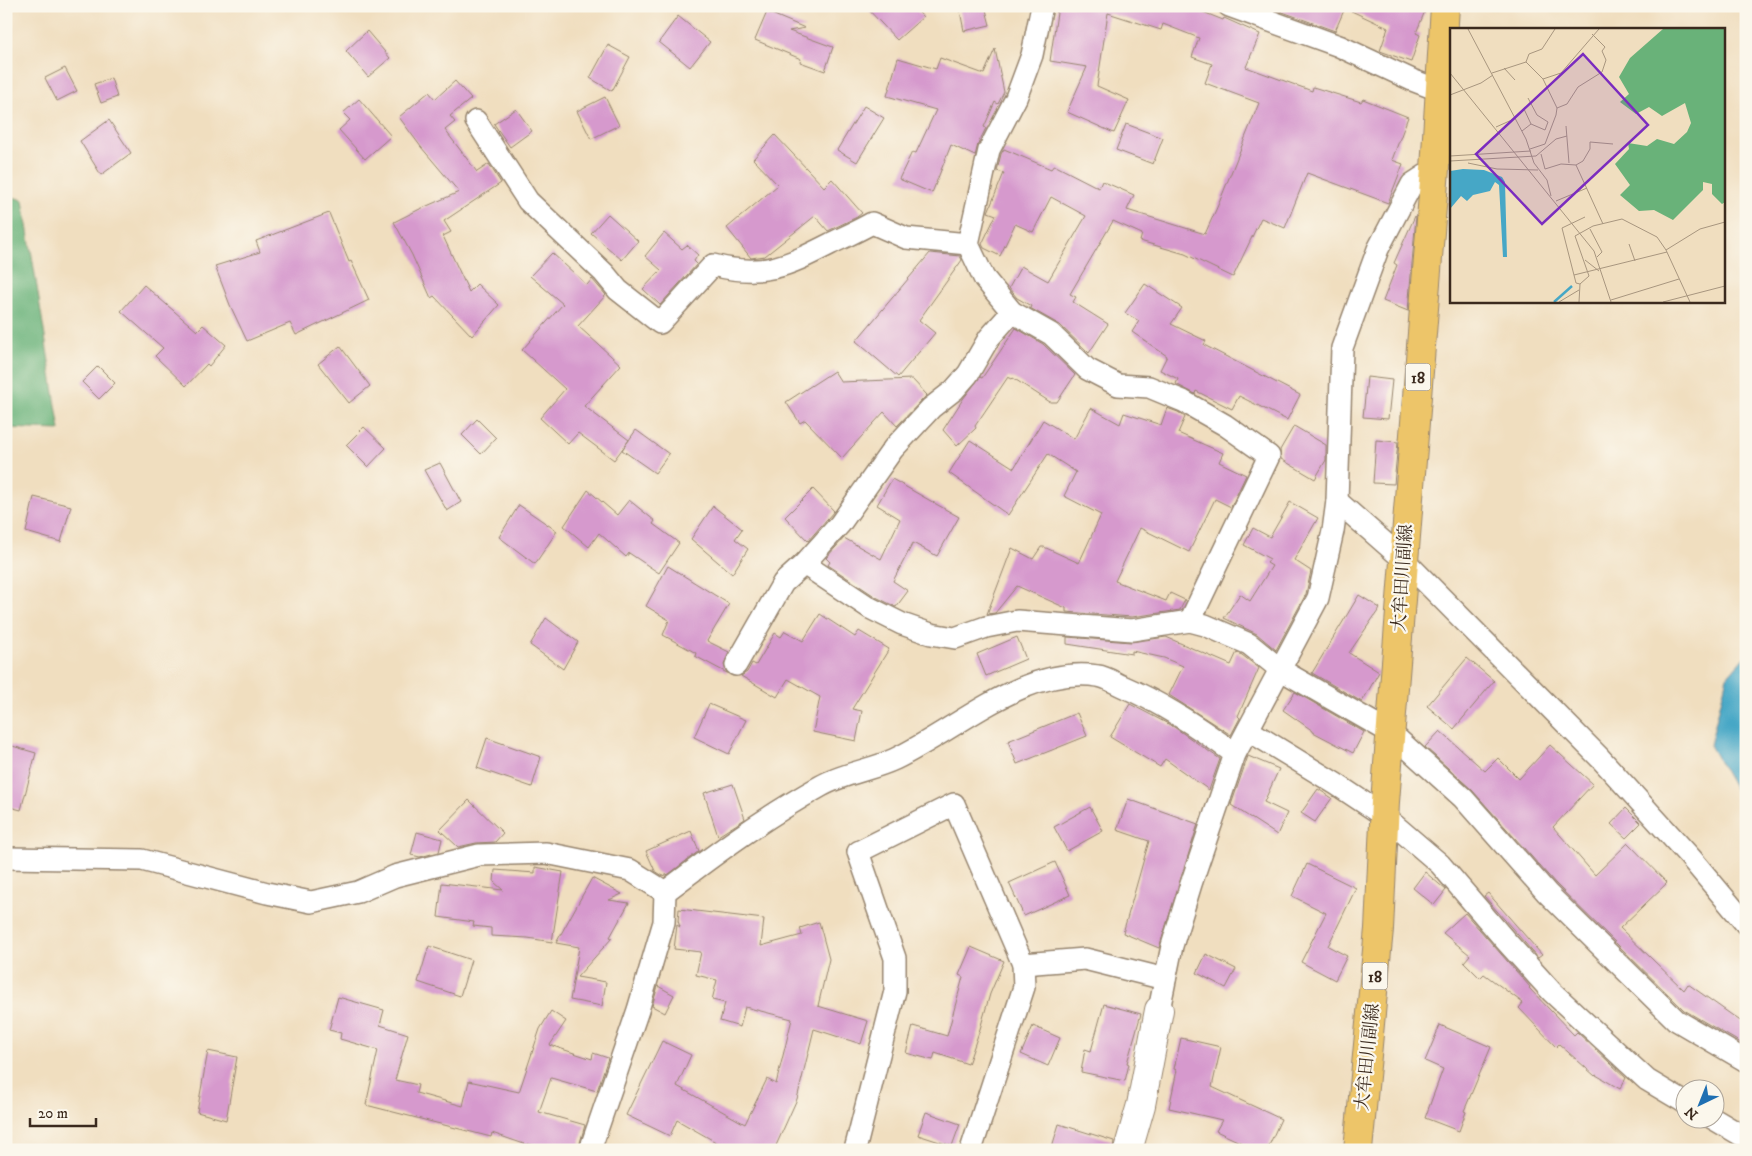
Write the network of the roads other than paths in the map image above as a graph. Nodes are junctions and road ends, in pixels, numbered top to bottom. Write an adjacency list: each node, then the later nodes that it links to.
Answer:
1 (1042, 6): 7 (street)
2 (1229, 6): 4 (street)
3 (1445, 6): 4 (main road, 大牟田川副線 / 18)
4 (1438, 90): 6 (main road, 大牟田川副線 / 18)
5 (476, 121): 7 (street)
6 (1435, 169): 9 (street); 10 (main road, 大牟田川副線 / 18)
7 (968, 244): 8 (street)
8 (1012, 312): 11 (street); 12 (street)
9 (1337, 501): 10 (street); 14 (street)
10 (1403, 560): 16 (main road, 大牟田川副線 / 18); 21 (street)
11 (804, 564): 12 (street); 13 (street)
12 (1190, 621): 14 (street)
13 (736, 665)
14 (1280, 670): 15 (street); 16 (street)
15 (1248, 730): 17 (street); 18 (street)
16 (1390, 740): 18 (main road, 大牟田川副線 / 18); 25 (street)
17 (1234, 754): 20 (street); 23 (street)
18 (1384, 809): 26 (street); 33 (main road, 大牟田川副線 / 18)
19 (6, 858): 20 (street)
20 (665, 892): 30 (street)
21 (1746, 924)
22 (1023, 964): 23 (street); 31 (street); 32 (street)
23 (1165, 980): 24 (street)
24 (1159, 1010): 29 (street)
25 (1746, 1061)
26 (1674, 1096)
27 (1724, 1125): 28 (street)
28 (1746, 1138)
29 (1133, 1148)
30 (590, 1150)
31 (855, 1150)
32 (971, 1150)
33 (1358, 1150)

